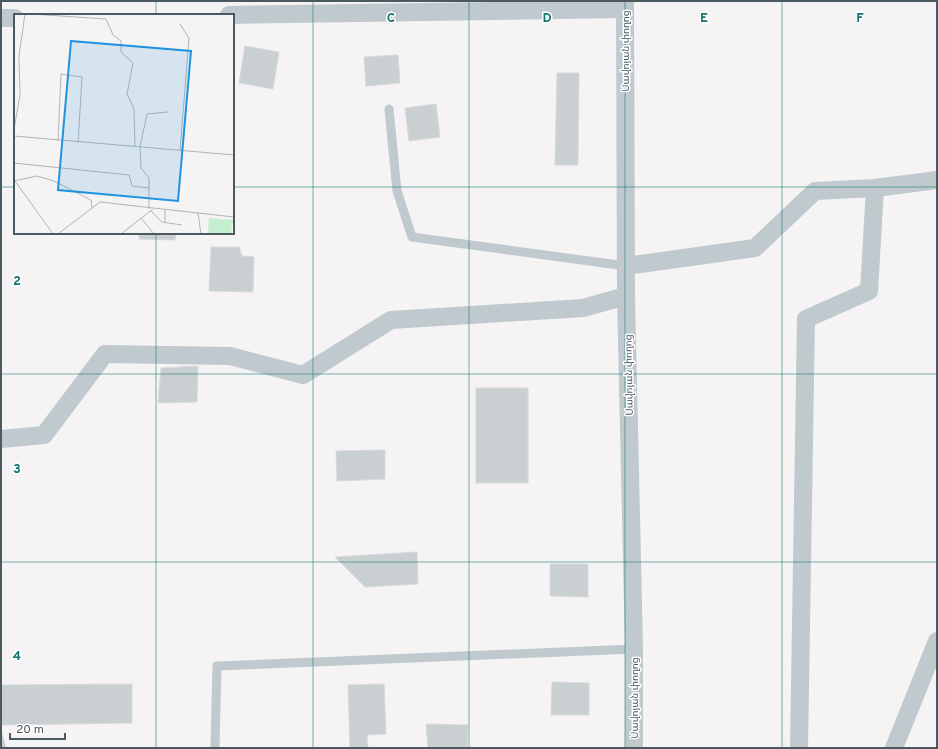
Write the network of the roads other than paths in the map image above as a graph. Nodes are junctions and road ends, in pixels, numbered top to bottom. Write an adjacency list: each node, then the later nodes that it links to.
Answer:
1 (625, 5): 2 (street); 8 (street, Սավոյան փողոց)
2 (234, 15)
3 (1, 18): 4 (street)
4 (14, 18)
5 (389, 109): 8 (lane)
6 (937, 180): 7 (street)
7 (875, 188): 8 (street); 15 (street)
8 (626, 266): 9 (street, Սավոյան փողոց)
9 (626, 296): 10 (street); 12 (street, Սավոյան փողոց)
10 (1, 439)
11 (937, 641): 16 (street)
12 (634, 649): 13 (lane); 14 (street, Սավոյան փողոց)
13 (215, 748)
14 (634, 748)
15 (799, 748)
16 (894, 748)

